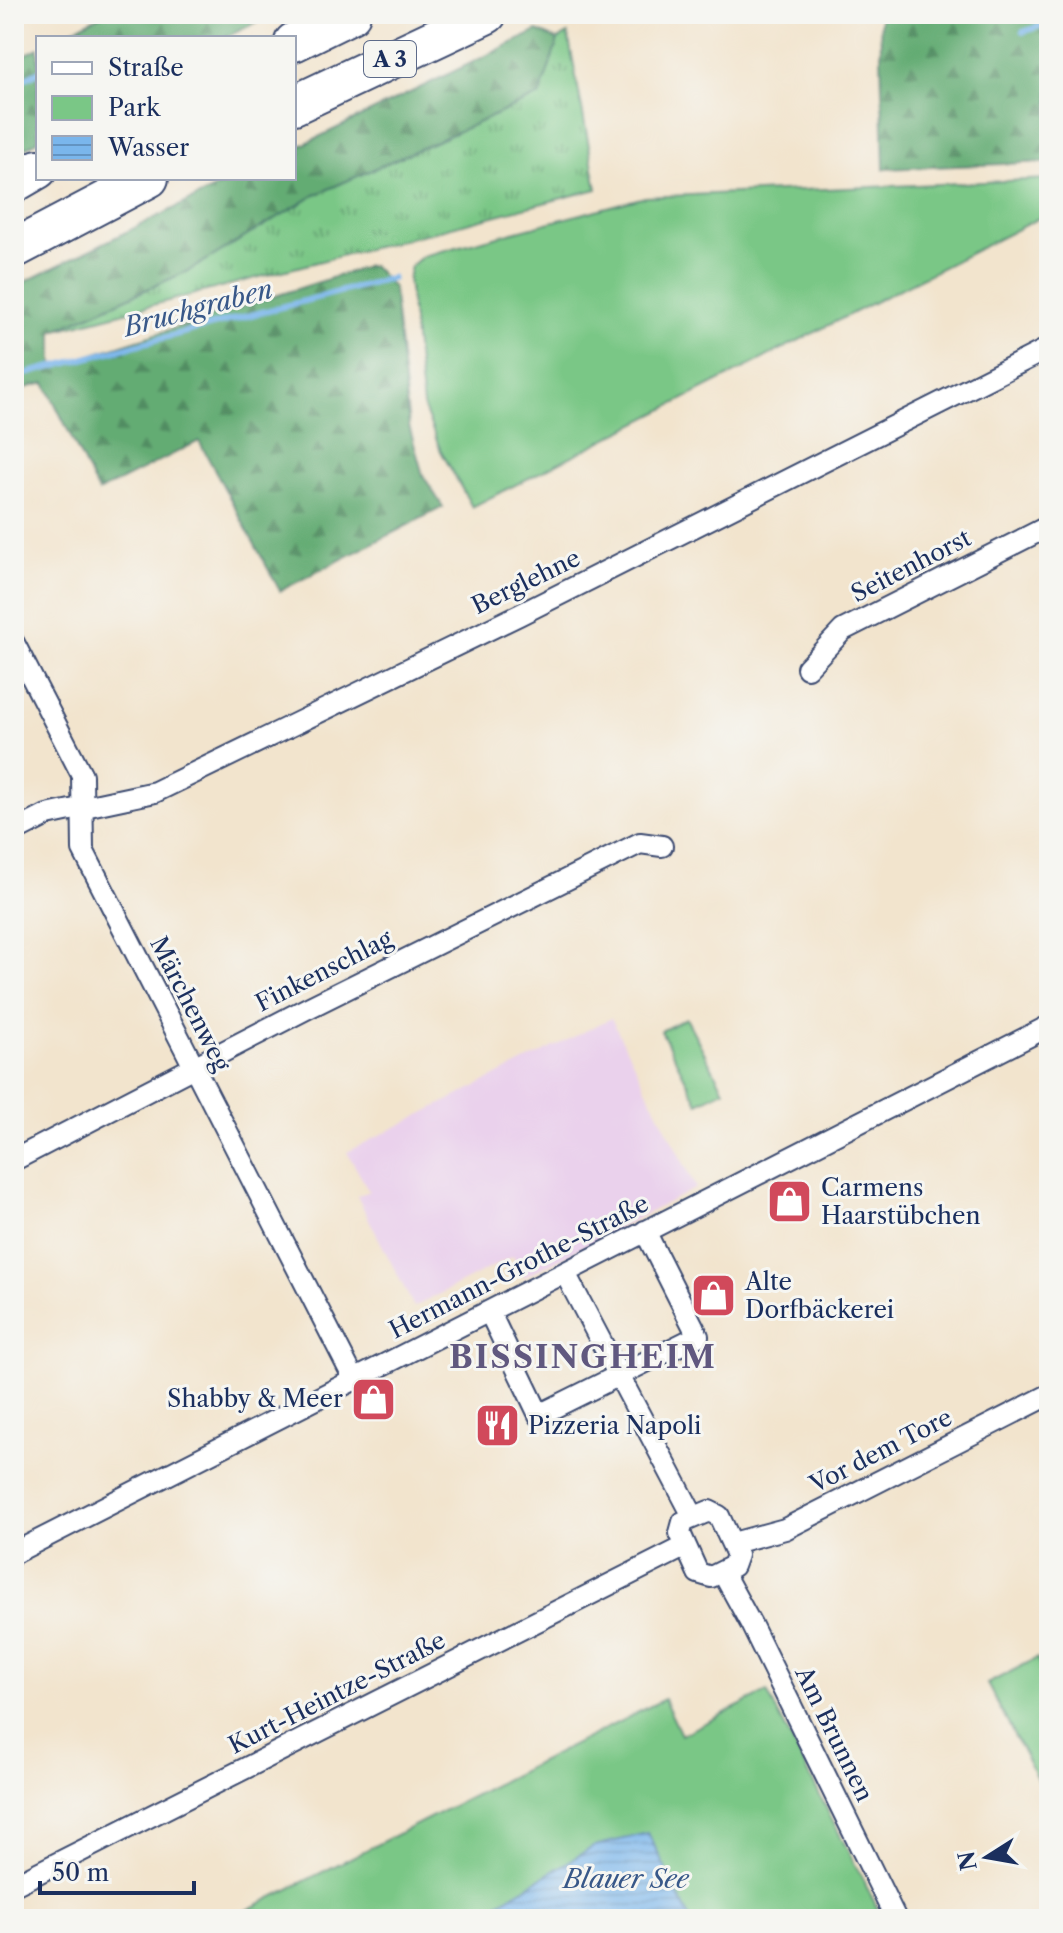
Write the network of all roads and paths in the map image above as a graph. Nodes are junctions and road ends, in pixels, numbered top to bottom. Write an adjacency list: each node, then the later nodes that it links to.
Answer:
1 (351, 14): 3 (highway, A 3)
2 (487, 14): 4 (highway, A 3)
3 (296, 41)
4 (296, 104)
5 (36, 170): 7 (highway)
6 (145, 180): 8 (highway)
7 (14, 183)
8 (14, 249)
9 (1049, 348): 13 (street, Berglehne)
10 (1049, 526): 12 (street, Seitenhorst)
11 (14, 643): 13 (street, Märchenweg)
12 (807, 668)
13 (83, 807): 14 (street, Berglehne); 17 (street, Märchenweg)
14 (14, 832)
15 (662, 846): 17 (street, Finkenschlag)
16 (1049, 1026): 19 (street, Hermann-Grothe-Straße)
17 (193, 1067): 18 (street, Finkenschlag); 23 (street, Märchenweg)
18 (14, 1160)
19 (645, 1231): 20 (street, Hermann-Grothe-Straße); 22 (street)
20 (565, 1273): 21 (street, Hermann-Grothe-Straße); 22 (street)
21 (490, 1313): 22 (street); 23 (street, Hermann-Grothe-Straße)
22 (617, 1376): 25 (street)
23 (355, 1381): 28 (street, Hermann-Grothe-Straße)
24 (1049, 1395): 26 (street, Vor dem Tore)
25 (693, 1516): 26 (street); 27 (street)
26 (733, 1543): 29 (street)
27 (684, 1547): 29 (street); 30 (street, Kurt-Heintze-Straße)
28 (14, 1553)
29 (723, 1573): 31 (street, Am Brunnen)
30 (14, 1885)
31 (896, 1919)

